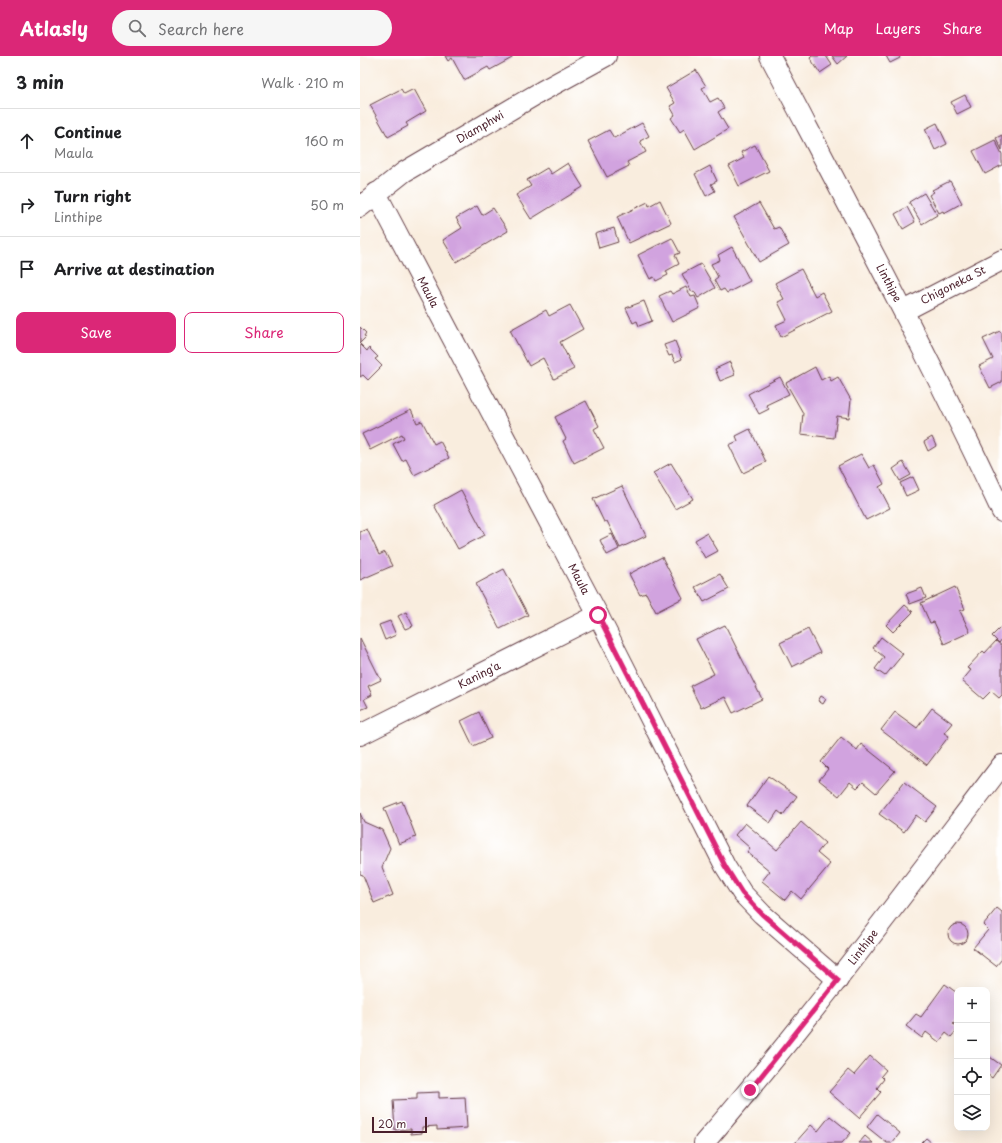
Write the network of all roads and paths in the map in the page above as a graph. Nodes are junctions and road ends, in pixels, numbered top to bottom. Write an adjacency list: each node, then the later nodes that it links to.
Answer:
1 (606, 56): 3 (street, Diamphwi)
2 (770, 56): 6 (street, Linthipe)
3 (376, 193): 4 (street, Diamphwi); 8 (street, Maula)
4 (360, 207)
5 (1002, 260): 6 (street, Chigoneka St)
6 (904, 311): 7 (street, Linthipe)
7 (1002, 512)
8 (598, 615): 9 (street, Kaning'a); 11 (street, Maula)
9 (360, 734)
10 (1002, 765): 11 (street, Linthipe)
11 (838, 980): 12 (street, Linthipe)
12 (704, 1143)

